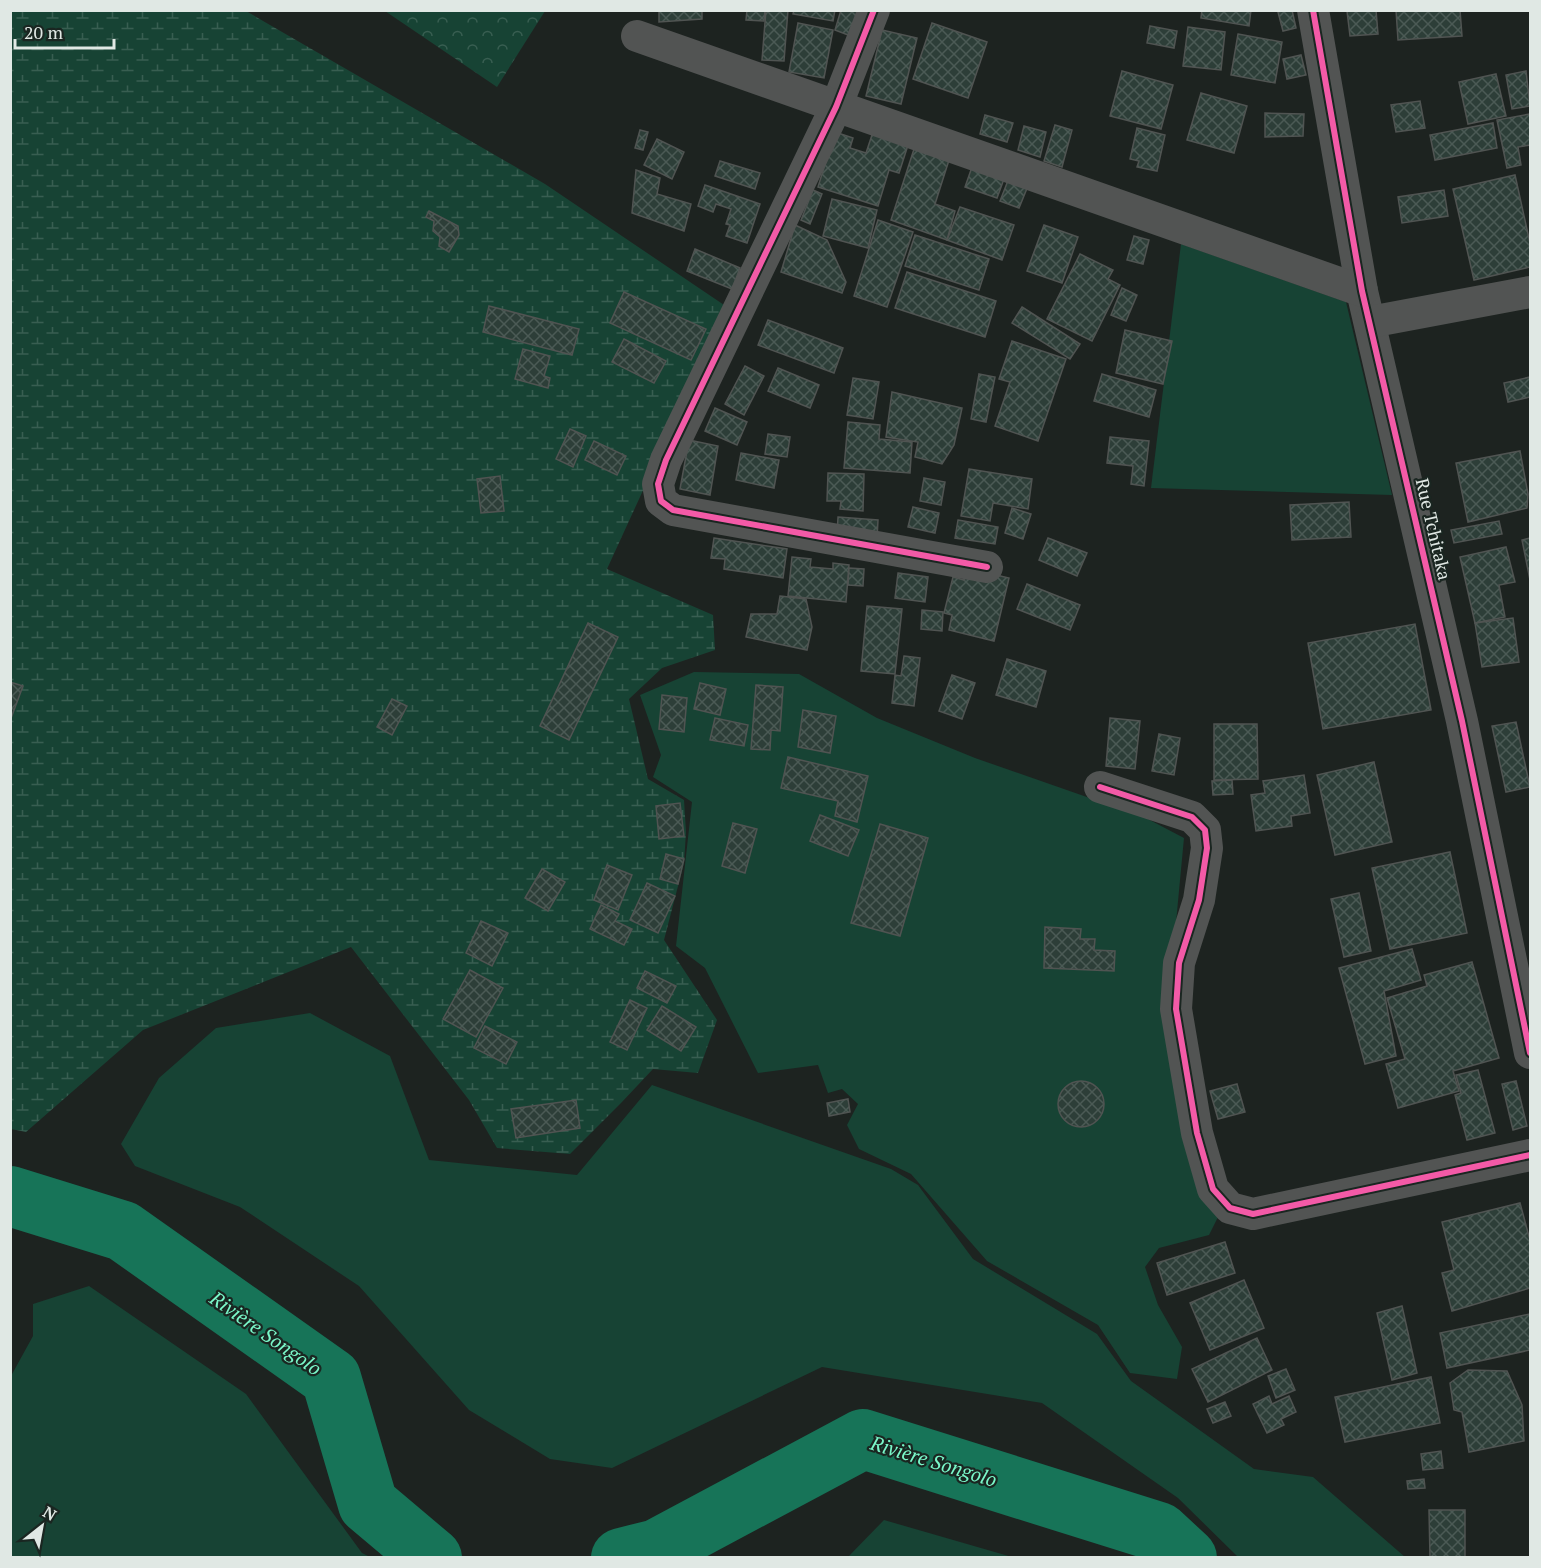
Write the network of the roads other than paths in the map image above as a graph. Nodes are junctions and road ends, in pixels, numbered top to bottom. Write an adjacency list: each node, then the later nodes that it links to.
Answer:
1 (874, 10): 4 (street)
2 (1312, 10): 5 (street, Rue Tchitaka)
3 (637, 36): 4 (street)
4 (836, 107): 5 (street); 8 (street)
5 (1362, 291): 7 (street, Rue Tchitaka)
6 (1530, 292): 7 (street)
7 (1370, 322): 10 (street, Rue Tchitaka)
8 (987, 567)
9 (1101, 787): 11 (street)
10 (1530, 1053)
11 (1530, 1155)

